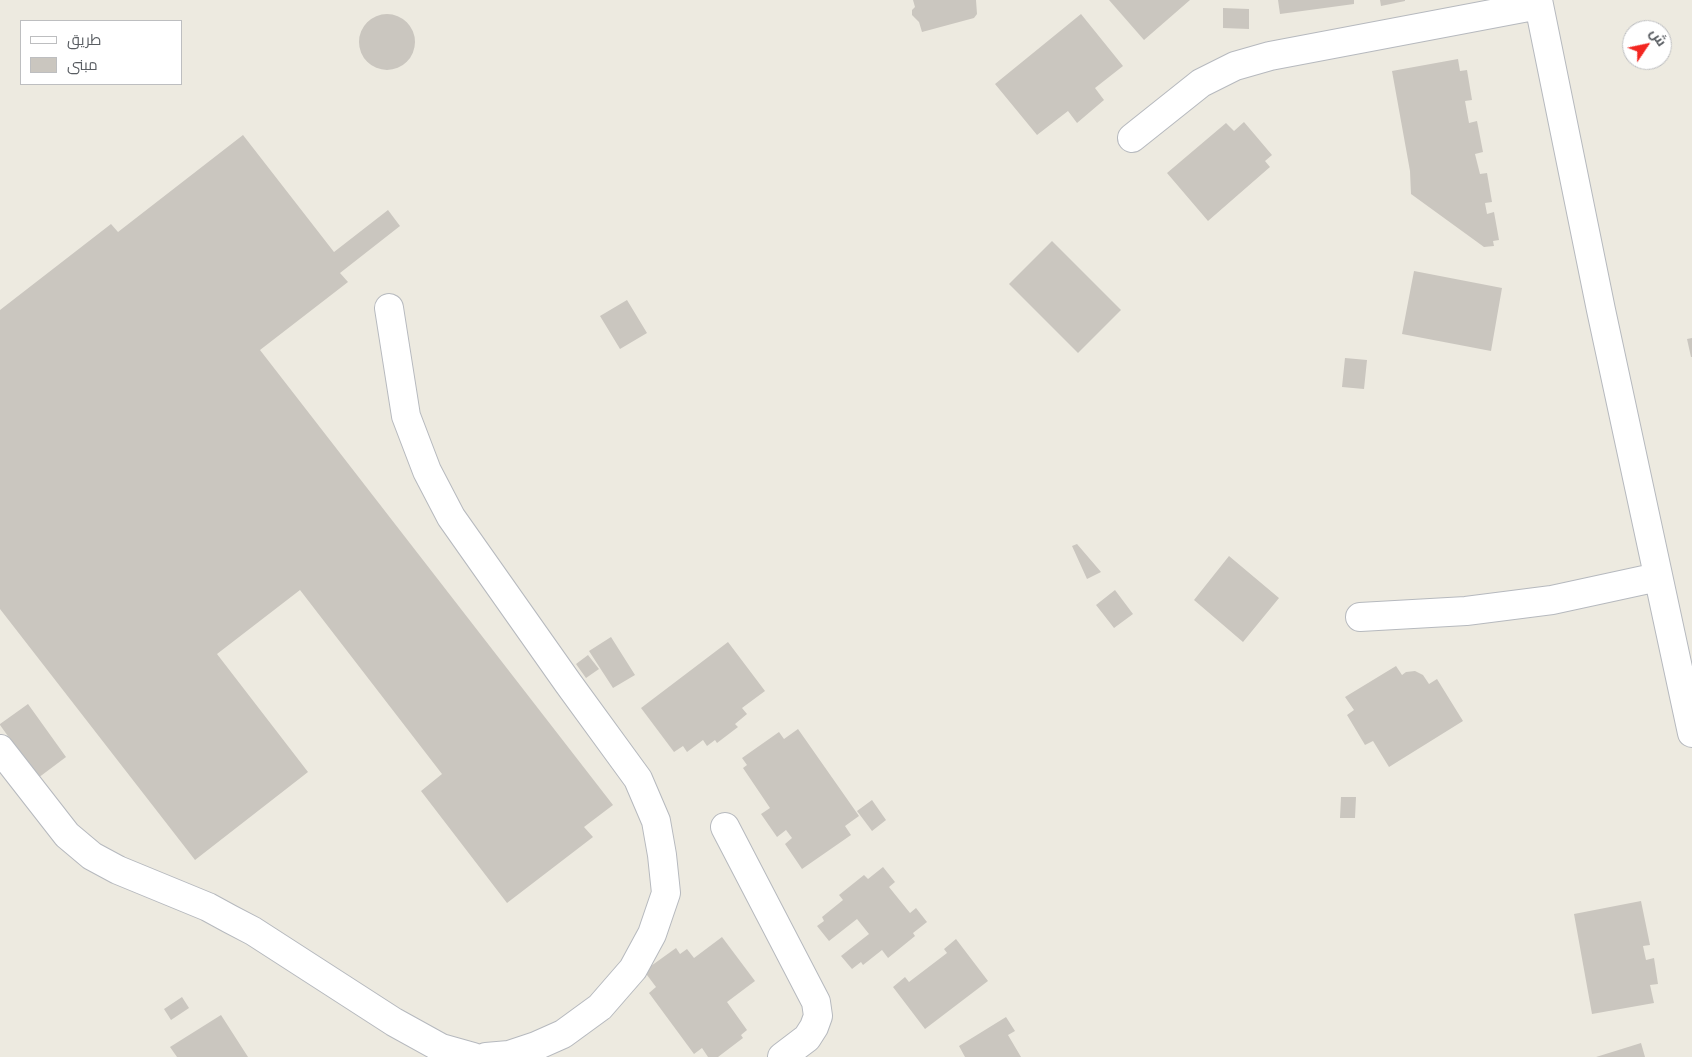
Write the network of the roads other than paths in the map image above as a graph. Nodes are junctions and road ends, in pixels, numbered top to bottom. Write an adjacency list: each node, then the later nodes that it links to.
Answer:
1 (1538, 2): 2 (street); 4 (street)
2 (1132, 138)
3 (389, 308): 10 (street)
4 (1658, 577): 5 (street); 6 (street)
5 (1360, 617)
6 (1692, 733)
7 (0, 749): 9 (street)
8 (726, 827): 11 (street)
9 (473, 1057)
10 (486, 1057)
11 (782, 1057)

